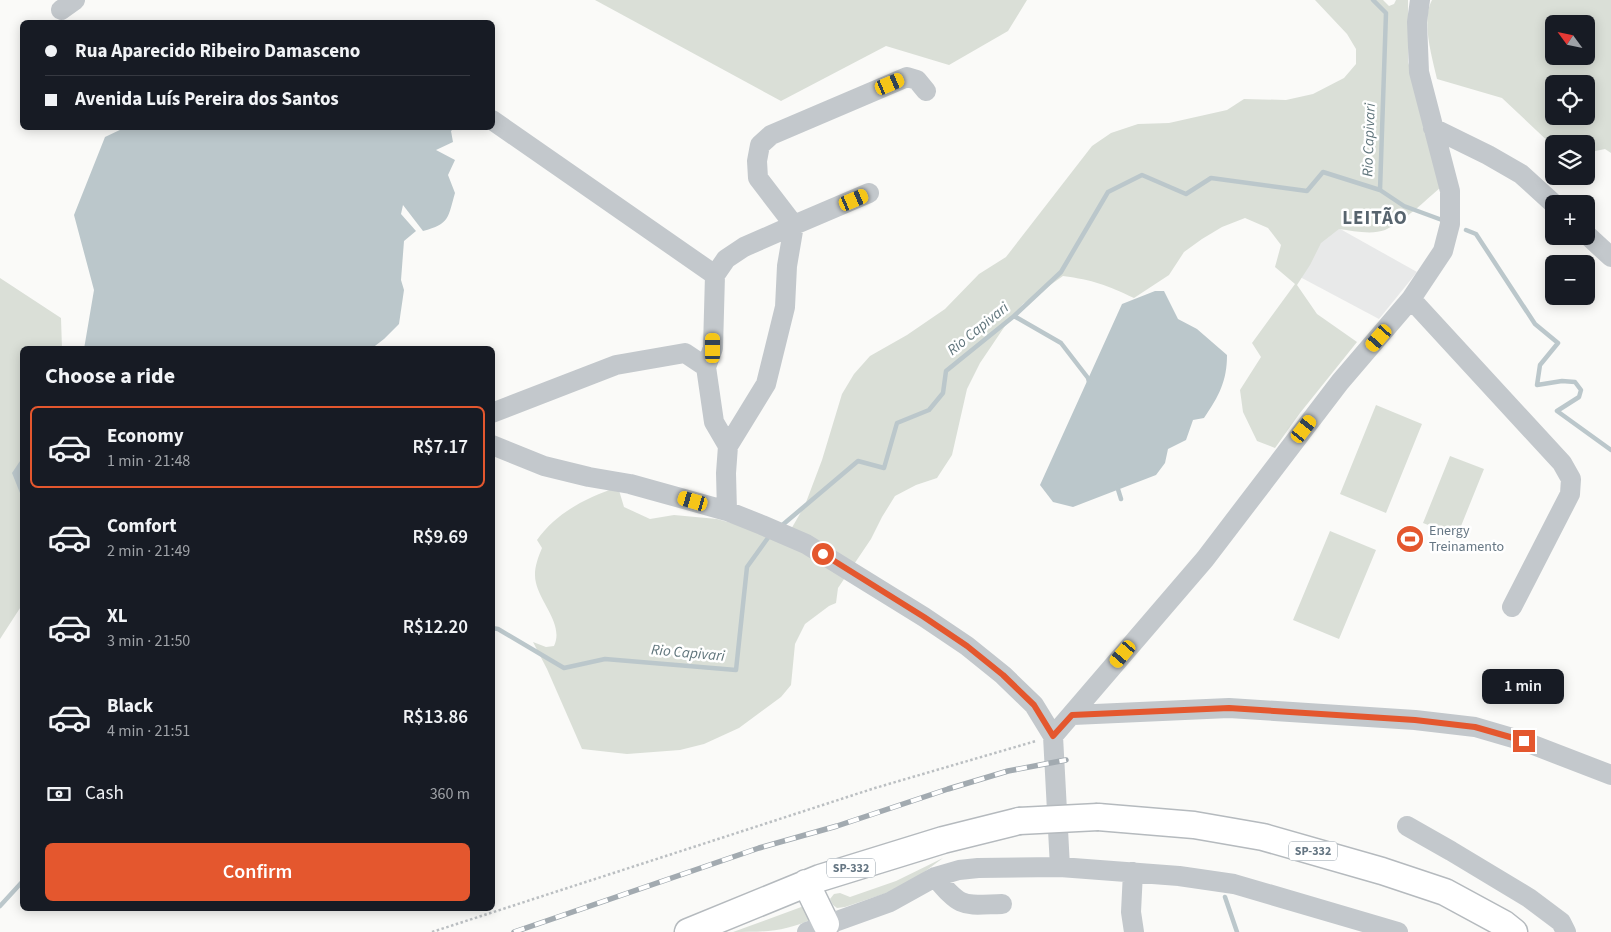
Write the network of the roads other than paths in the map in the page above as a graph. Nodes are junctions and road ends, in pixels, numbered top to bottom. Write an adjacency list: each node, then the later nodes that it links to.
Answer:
1 (1420, 0): 4 (street)
2 (926, 91): 7 (street)
3 (495, 122): 10 (street)
4 (1433, 128): 6 (street); 11 (street)
5 (869, 193): 7 (street)
6 (1545, 196)
7 (794, 225): 10 (street); 15 (street)
8 (1595, 243): 9 (street)
9 (1611, 258)
10 (715, 275): 12 (street)
11 (1411, 299): 17 (street); 18 (street)
12 (706, 367): 13 (street); 15 (street)
13 (495, 412)
14 (495, 446): 16 (street)
15 (728, 446): 16 (street)
16 (728, 510): 19 (street)
17 (1512, 607)
18 (1072, 715): 19 (street); 20 (street)
19 (1054, 740): 22 (street)
20 (1611, 776)
21 (1406, 826): 28 (street)
22 (1060, 866): 23 (street); 24 (street)
23 (1133, 872): 30 (street); 31 (street)
24 (935, 877): 26 (street); 27 (street)
25 (806, 883): 27 (main road); 29 (main road, SP-332); 32 (main road, SP-332, bridge)
26 (1002, 904)
27 (816, 928)
28 (1563, 929)
29 (688, 932)
30 (1134, 932)
31 (1398, 932)
32 (1514, 932)

